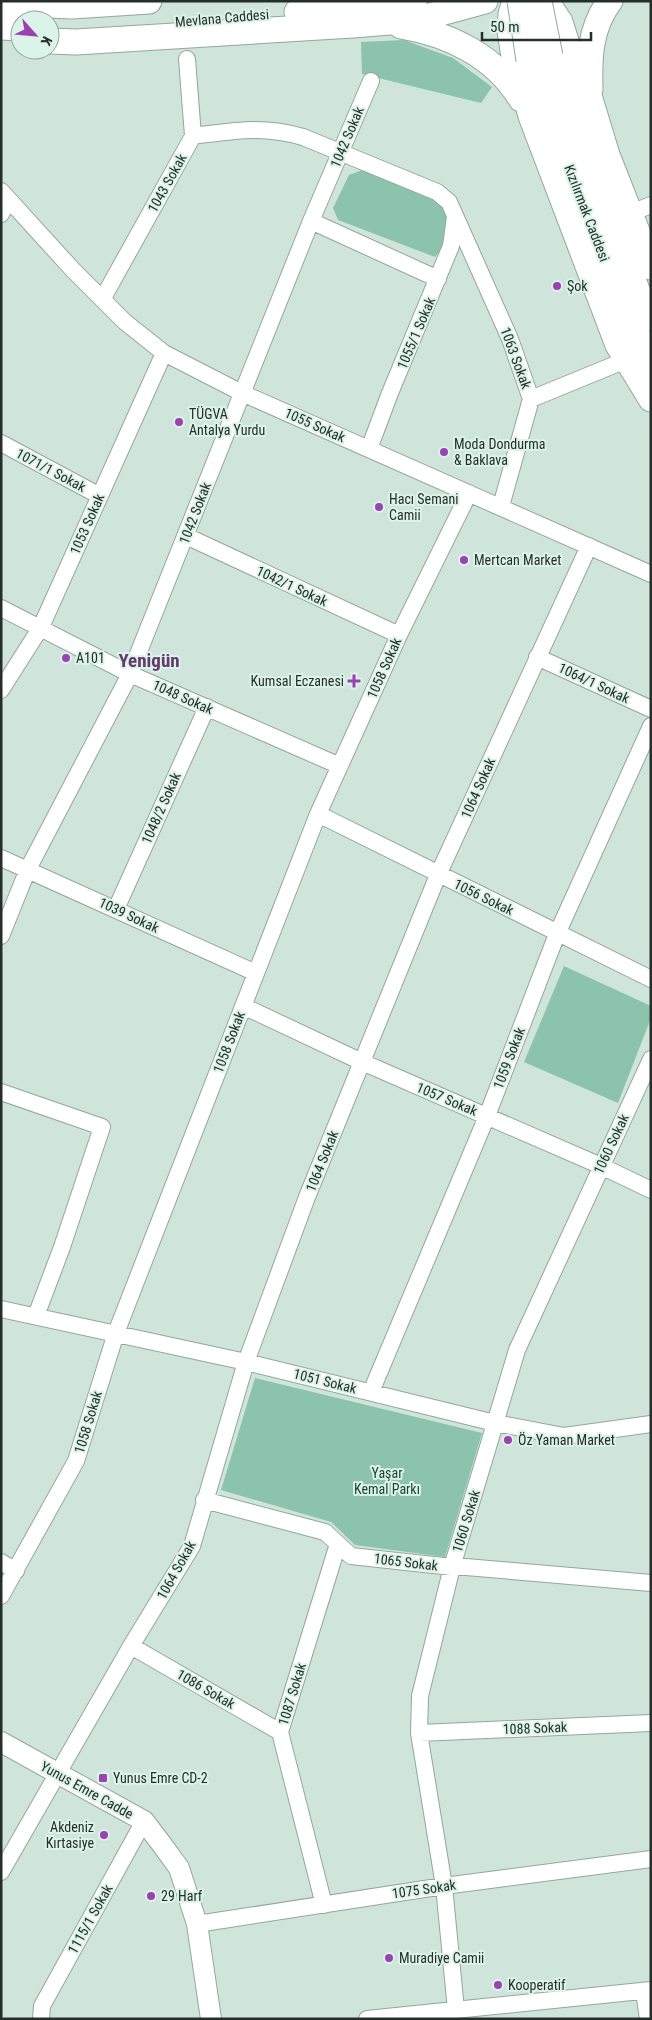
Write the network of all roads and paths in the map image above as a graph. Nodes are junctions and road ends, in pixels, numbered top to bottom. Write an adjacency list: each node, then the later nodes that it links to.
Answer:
1 (149, 1): 8 (main road)
2 (485, 1): 9 (main road)
3 (516, 1): 13 (main road)
4 (520, 1): 16 (main road, bridge)
5 (539, 1): 16 (main road, bridge)
6 (546, 1): 10 (main road)
7 (610, 1): 18 (main road)
8 (1, 3)
9 (435, 6): 11 (main road); 12 (main road, Mevlana Caddesi)
10 (560, 22): 13 (main road); 18 (main road)
11 (382, 23): 14 (main road); 19 (main road)
12 (60, 29)
13 (510, 31): 19 (main road)
14 (60, 41)
15 (187, 58): 20 (street)
16 (539, 58): 29 (main road, Kızılırmak Caddesi); 32 (main road, Kızılırmak Caddesi)
17 (372, 81): 21 (street, 1042 Sokak)
18 (590, 99): 23 (main road)
19 (531, 116): 31 (main road)
20 (193, 136): 21 (street, 1063 Sokak); 28 (street, 1043 Sokak)
21 (341, 152): 24 (street, 1063 Sokak); 25 (street, 1042 Sokak)
22 (4, 201): 28 (street, 1055 Sokak)
23 (641, 209): 26 (main road)
24 (456, 215): 27 (street, 1055/1 Sokak); 34 (street, 1063 Sokak)
25 (311, 221): 27 (street); 33 (street, 1042 Sokak)
26 (651, 267)
27 (438, 279): 37 (street, 1055/1 Sokak)
28 (103, 298): 30 (street, 1055 Sokak)
29 (651, 318)
30 (164, 353): 33 (street, 1055 Sokak); 39 (street, 1053 Sokak)
31 (626, 360): 34 (street); 35 (main road)
32 (651, 363)
33 (242, 393): 37 (street, 1055 Sokak); 41 (street, 1042 Sokak)
34 (531, 399): 40 (street, 1063 Sokak)
35 (651, 399)
36 (1, 444): 39 (street, 1071/1 Sokak)
37 (369, 449): 38 (street, 1055 Sokak)
38 (469, 493): 40 (street, 1055 Sokak); 46 (street, 1058 Sokak)
39 (100, 496): 45 (street, 1053 Sokak)
40 (501, 506): 42 (street, 1055 Sokak)
41 (186, 536): 46 (street, 1042/1 Sokak); 48 (street, 1042 Sokak)
42 (589, 546): 43 (street, 1055 Sokak); 47 (street, 1064 Sokak)
43 (651, 574)
44 (1, 608): 45 (street, 1048 Sokak)
45 (41, 627): 48 (street, 1048 Sokak); 49 (street, 1053 Sokak)
46 (399, 635): 53 (street, 1058 Sokak)
47 (537, 657): 51 (street, 1064/1 Sokak); 57 (street, 1064 Sokak)
48 (130, 674): 50 (street, 1048 Sokak); 56 (street, 1042 Sokak)
49 (1, 690)
50 (207, 707): 53 (street, 1048 Sokak); 58 (street, 1048/2 Sokak)
51 (651, 709)
52 (651, 726): 59 (street, 1059 Sokak)
53 (340, 766): 54 (street, 1058 Sokak)
54 (318, 814): 57 (street, 1056 Sokak); 61 (street, 1058 Sokak)
55 (1, 858): 56 (street, 1039 Sokak)
56 (28, 869): 58 (street, 1039 Sokak); 60 (street, 1042 Sokak)
57 (438, 875): 59 (street, 1056 Sokak); 65 (street, 1064 Sokak)
58 (116, 909): 61 (street, 1039 Sokak)
59 (557, 934): 62 (street, 1056 Sokak); 67 (street, 1059 Sokak)
60 (1, 936)
61 (256, 973): 63 (street, 1058 Sokak)
62 (651, 980)
63 (244, 1006): 65 (street, 1057 Sokak); 72 (street, 1058 Sokak)
64 (651, 1059): 68 (street, 1060 Sokak)
65 (362, 1062): 67 (street, 1057 Sokak); 73 (street, 1064 Sokak)
66 (1, 1092): 71 (street)
67 (487, 1116): 68 (street, 1057 Sokak); 74 (street, 1059 Sokak)
68 (601, 1166): 69 (street, 1057 Sokak); 75 (street, 1060 Sokak)
69 (651, 1190)
70 (1, 1308): 71 (street, 1051 Sokak)
71 (36, 1316): 72 (street, 1051 Sokak)
72 (116, 1333): 73 (street, 1051 Sokak); 81 (street, 1058 Sokak)
73 (246, 1362): 74 (street, 1051 Sokak); 77 (street, 1064 Sokak)
74 (371, 1392): 75 (street, 1051 Sokak)
75 (496, 1423): 76 (street, 1051 Sokak); 80 (street, 1060 Sokak)
76 (651, 1424)
77 (204, 1500): 78 (street, 1065 Sokak); 84 (street, 1064 Sokak)
78 (338, 1544): 80 (street, 1065 Sokak); 86 (street, 1087 Sokak)
79 (1, 1562): 81 (street)
80 (452, 1568): 82 (street, 1065 Sokak); 87 (street, 1060 Sokak)
81 (16, 1571): 83 (street, 1058 Sokak)
82 (651, 1583)
83 (1, 1596)
84 (132, 1646): 86 (street, 1086 Sokak); 89 (street, 1064 Sokak)
85 (651, 1723): 87 (street, 1088 Sokak)
86 (280, 1732): 94 (street, 1087 Sokak)
87 (419, 1733): 93 (street, 1060 Sokak)
88 (1, 1742): 89 (street, Yunus Emre Cadde)
89 (59, 1775): 90 (street, Yunus Emre Cadde); 92 (street, 1064 Sokak)
90 (144, 1821): 95 (street, Yunus Emre Cadde); 98 (street, 1115/1 Sokak)
91 (651, 1859): 93 (street, 1075 Sokak)
92 (1, 1872)
93 (444, 1886): 94 (street, 1075 Sokak); 97 (street, 1060 Sokak)
94 (324, 1904): 95 (street, 1075 Sokak)
95 (197, 1924): 99 (street, Yunus Emre Cadde)
96 (648, 1991): 97 (street); 101 (street)
97 (456, 2010): 100 (street)
98 (41, 2019)
99 (211, 2019)
100 (367, 2019)
101 (648, 2019)

